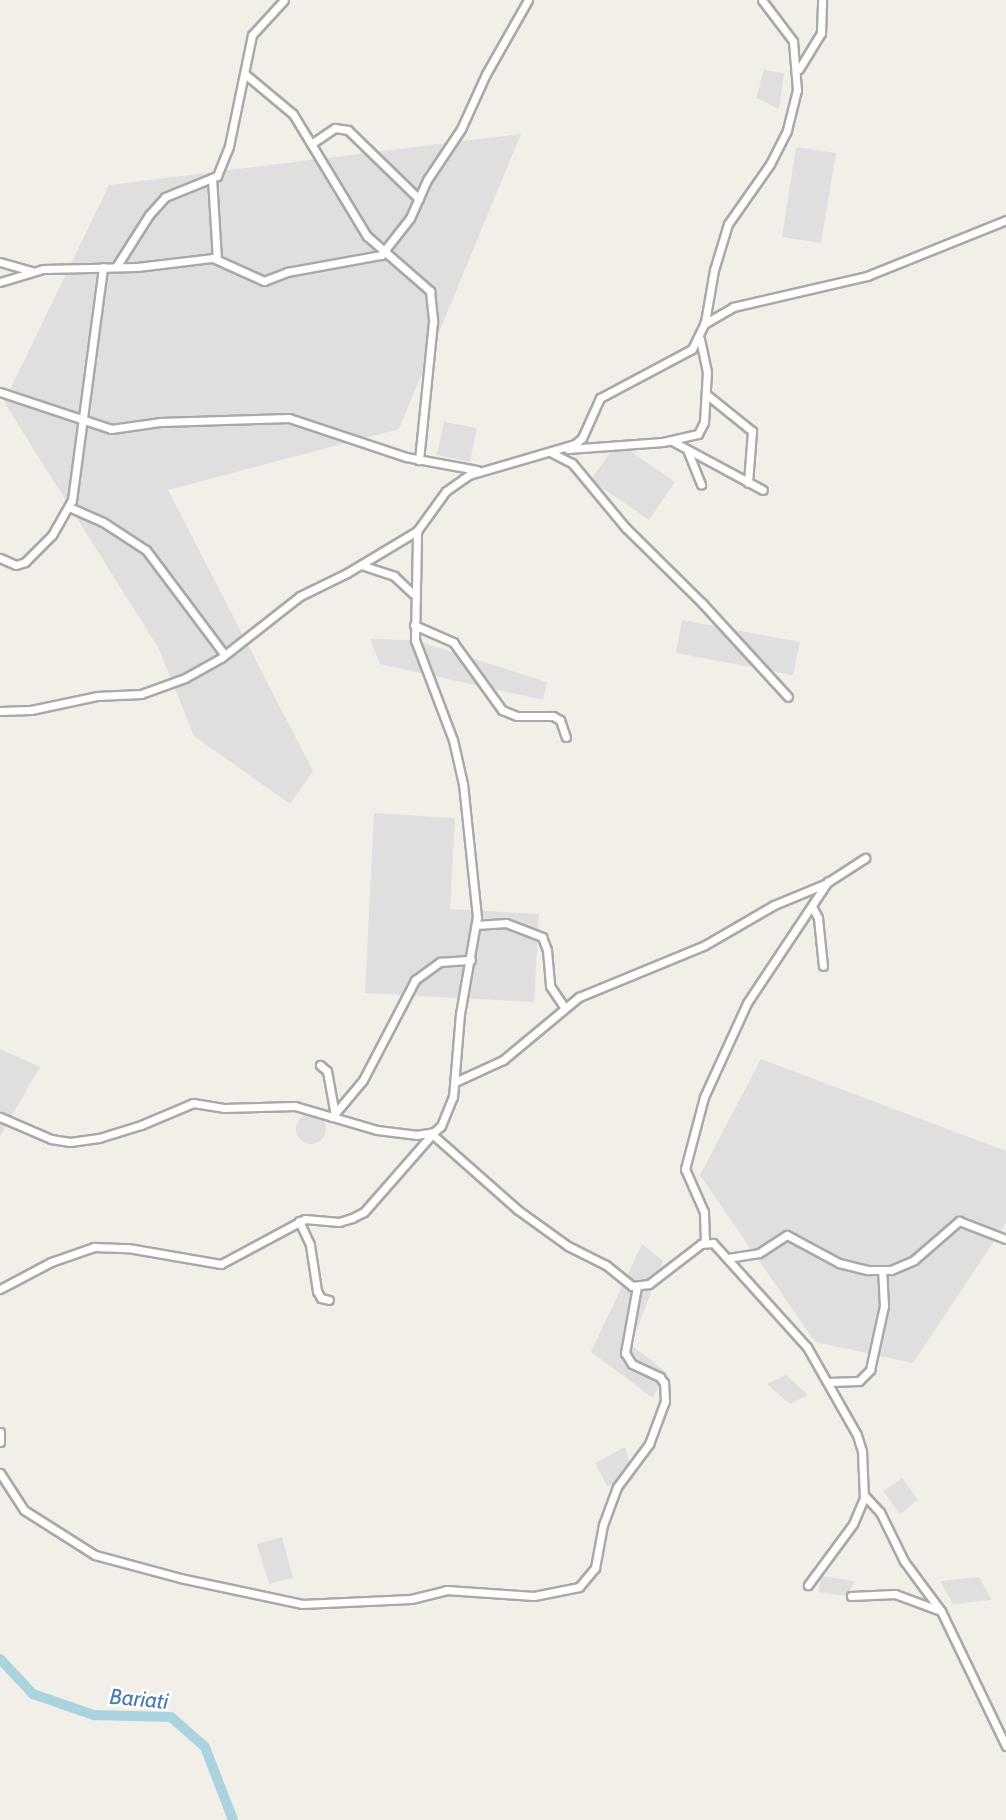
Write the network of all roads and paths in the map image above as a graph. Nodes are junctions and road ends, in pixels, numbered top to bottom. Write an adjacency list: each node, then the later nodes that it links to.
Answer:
1 (284, 0): 6 (street)
2 (528, 0): 9 (street)
3 (762, 0): 5 (street)
4 (822, 0): 5 (street)
5 (798, 69): 18 (street)
6 (245, 74): 7 (street); 8 (street)
7 (314, 142): 9 (street); 11 (street)
8 (212, 178): 12 (street); 15 (street)
9 (419, 200): 11 (street)
10 (1006, 220): 18 (street)
11 (387, 252): 12 (street); 27 (street)
12 (217, 259): 15 (street)
13 (0, 262): 16 (street)
14 (103, 267): 15 (street); 16 (street); 22 (street)
15 (116, 267)
16 (33, 271): 17 (street)
17 (0, 282)
18 (704, 325): 19 (street)
19 (700, 339): 21 (street); 24 (street)
20 (0, 392): 22 (street)
21 (706, 394): 23 (street); 29 (street)
22 (82, 419): 27 (street); 32 (street)
23 (672, 441): 24 (street); 26 (street)
24 (567, 449): 25 (street)
25 (550, 452): 28 (street); 39 (street)
26 (688, 452): 29 (street); 30 (street)
27 (418, 460): 28 (street)
28 (478, 470): 33 (street)
29 (748, 483): 31 (street)
30 (701, 484)
31 (763, 490)
32 (69, 507): 34 (street); 38 (street)
33 (417, 531): 35 (street); 36 (street)
34 (0, 558)
35 (361, 565): 36 (street); 38 (street)
36 (413, 594): 37 (street)
37 (414, 625): 41 (street); 45 (street)
38 (224, 654): 40 (street)
39 (788, 697)
40 (0, 711)
41 (566, 737)
42 (865, 858): 43 (street)
43 (828, 881): 44 (street); 48 (street)
44 (813, 908): 47 (street); 56 (street)
45 (476, 925): 46 (street); 48 (street)
46 (471, 960): 50 (street); 51 (street)
47 (823, 966)
48 (564, 1007): 50 (street)
49 (320, 1065): 51 (street)
50 (455, 1082): 53 (street)
51 (334, 1116): 52 (street); 53 (street)
52 (0, 1117)
53 (433, 1133): 54 (street); 59 (street)
54 (298, 1221): 60 (street); 61 (street)
55 (1006, 1239): 58 (street)
56 (705, 1242): 57 (street); 59 (street)
57 (728, 1258): 58 (street); 62 (street)
58 (882, 1271): 62 (street)
59 (637, 1286): 65 (street)
60 (0, 1289)
61 (329, 1300)
62 (829, 1382): 66 (street)
63 (0, 1432): 64 (street)
64 (0, 1442)
65 (0, 1473)
66 (864, 1495): 67 (street); 69 (street)
67 (808, 1585)
68 (851, 1596): 69 (street)
69 (941, 1611): 70 (street)
70 (1006, 1746)

